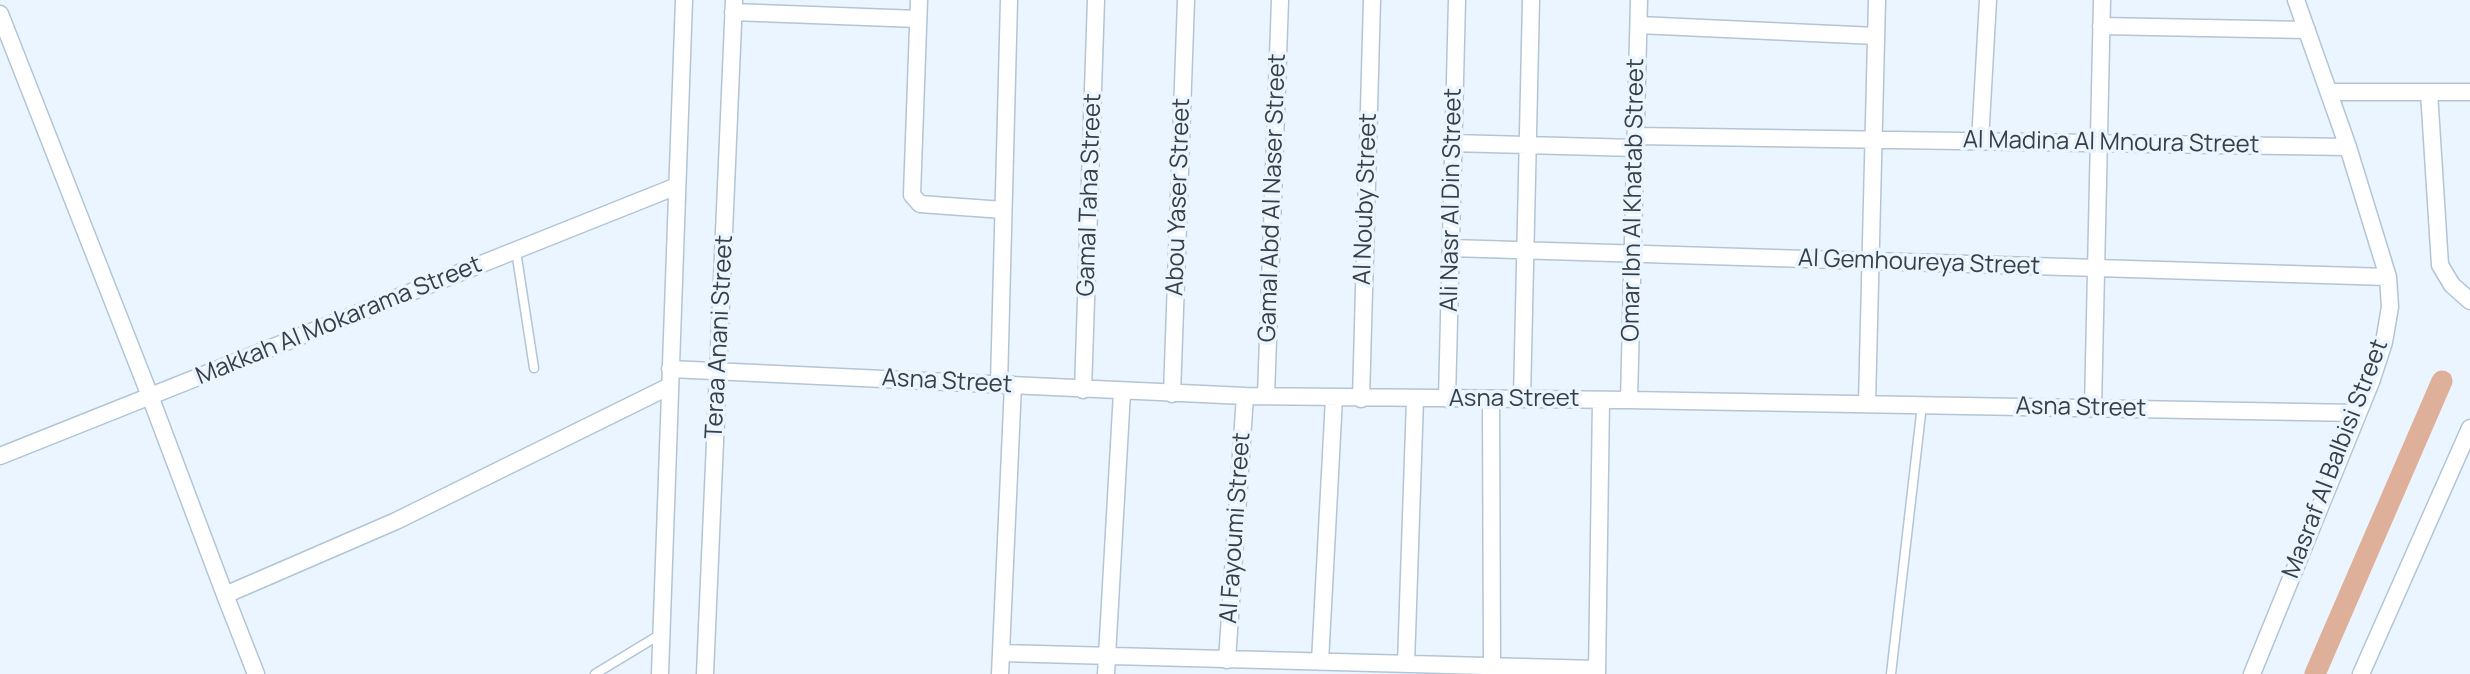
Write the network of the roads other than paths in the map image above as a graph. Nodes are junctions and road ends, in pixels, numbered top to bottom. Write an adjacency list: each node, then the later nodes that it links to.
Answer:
1 (684, 0): 32 (street, Teraa Anani Street)
2 (919, 0): 17 (street)
3 (1009, 0): 33 (street)
4 (1096, 0): 47 (street, Gamal Taha Street)
5 (1186, 0): 49 (street, Abou Yaser Street)
6 (1280, 0): 52 (street, Gamal Abd Al Naser Street)
7 (1372, 0): 54 (street, Al Nouby Street)
8 (1457, 0): 28 (street, Ali Nasr Al Din Street)
9 (1531, 0): 30 (street)
10 (1639, 0): 18 (street, Omar Ibn Al Khatab Street)
11 (1877, 0): 21 (street)
12 (1988, 0): 26 (street)
13 (2102, 0): 19 (street)
14 (2296, 0): 20 (street, Masraf Al Balbisi Street)
15 (733, 6): 17 (street); 44 (street, Teraa Anani Street)
16 (0, 14): 50 (street)
17 (918, 19): 33 (street)
18 (1639, 25): 21 (street); 27 (street, Omar Ibn Al Khatab Street)
19 (2101, 26): 20 (street); 29 (street)
20 (2307, 30): 22 (street, Masraf Al Balbisi Street)
21 (1876, 36): 25 (street)
22 (2329, 92): 23 (street); 31 (street, Masraf Al Balbisi Street)
23 (2429, 92): 24 (street); 41 (street)
24 (2470, 92)
25 (1873, 139): 26 (street, Al Madina Al Mnoura Street); 27 (street, Al Madina Al Mnoura Street); 38 (street)
26 (1980, 141): 29 (street, Al Madina Al Mnoura Street)
27 (1636, 142): 30 (street, Al Madina Al Mnoura Street); 37 (street, Omar Ibn Al Khatab Street)
28 (1453, 143): 30 (street, Al Madina Al Mnoura Street); 34 (street, Ali Nasr Al Din Street)
29 (2099, 143): 31 (street, Al Madina Al Mnoura Street); 39 (street)
30 (1528, 145): 35 (street)
31 (2348, 146): 40 (street, Masraf Al Balbisi Street)
32 (677, 186): 36 (street, Makkah Al Mokarama Street); 43 (street, Teraa Anani Street)
33 (1003, 210): 45 (street)
34 (1451, 248): 35 (street, Al Gemhoureya Street); 56 (street, Ali Nasr Al Din Street)
35 (1526, 250): 37 (street, Al Gemhoureya Street); 58 (street)
36 (516, 251): 42 (lane); 50 (street, Makkah Al Mokarama Street)
37 (1633, 254): 38 (street, Al Gemhoureya Street); 60 (street, Omar Ibn Al Khatab Street)
38 (1871, 261): 39 (street, Al Gemhoureya Street); 61 (street)
39 (2096, 268): 40 (street, Al Gemhoureya Street); 63 (street)
40 (2388, 277): 64 (street, Masraf Al Balbisi Street)
41 (2470, 301)
42 (534, 368)
43 (670, 369): 44 (street, Asna Street); 46 (street, Teraa Anani Street)
44 (717, 371): 45 (street, Asna Street); 80 (street, Teraa Anani Street)
45 (1006, 385): 47 (street, Asna Street); 69 (street)
46 (670, 386): 67 (street); 68 (street, Teraa Anani Street)
47 (1083, 390): 48 (street, Asna Street)
48 (1122, 392): 49 (street, Asna Street); 70 (street)
49 (1172, 394): 51 (street, Asna Street)
50 (150, 396): 66 (street, Makkah Al Mokarama Street); 67 (street)
51 (1245, 396): 52 (street, Asna Street); 71 (street, Al Fayoumi Street)
52 (1266, 396): 53 (street, Asna Street)
53 (1334, 398): 54 (street, Asna Street); 72 (street)
54 (1361, 399): 55 (street, Asna Street)
55 (1415, 399): 56 (street, Asna Street); 73 (street)
56 (1447, 399): 57 (street, Asna Street)
57 (1491, 399): 58 (street, Asna Street); 74 (street)
58 (1522, 399): 59 (street, Asna Street)
59 (1601, 400): 60 (street, Asna Street); 76 (street)
60 (1629, 400): 61 (street, Asna Street)
61 (1867, 403): 62 (street, Asna Street)
62 (1922, 405): 63 (street, Asna Street); 83 (lane)
63 (2092, 408): 64 (street, Asna Street)
64 (2358, 413): 84 (street, Masraf Al Balbisi Street)
65 (2470, 428): 85 (street)
66 (0, 457)
67 (225, 595): 77 (street)
68 (661, 634): 78 (lane); 79 (street, Teraa Anani Street)
69 (1001, 653): 70 (street); 81 (street)
70 (1107, 657): 71 (street); 82 (street)
71 (1227, 660): 72 (street)
72 (1320, 662): 75 (street)
73 (1406, 664): 74 (street); 75 (street)
74 (1492, 667): 76 (street)
75 (1341, 668)
76 (1597, 672)
77 (256, 674)
78 (595, 674)
79 (660, 674)
80 (705, 674)
81 (1000, 674)
82 (1106, 674)
83 (1891, 674)
84 (2252, 674)
85 (2361, 674)

